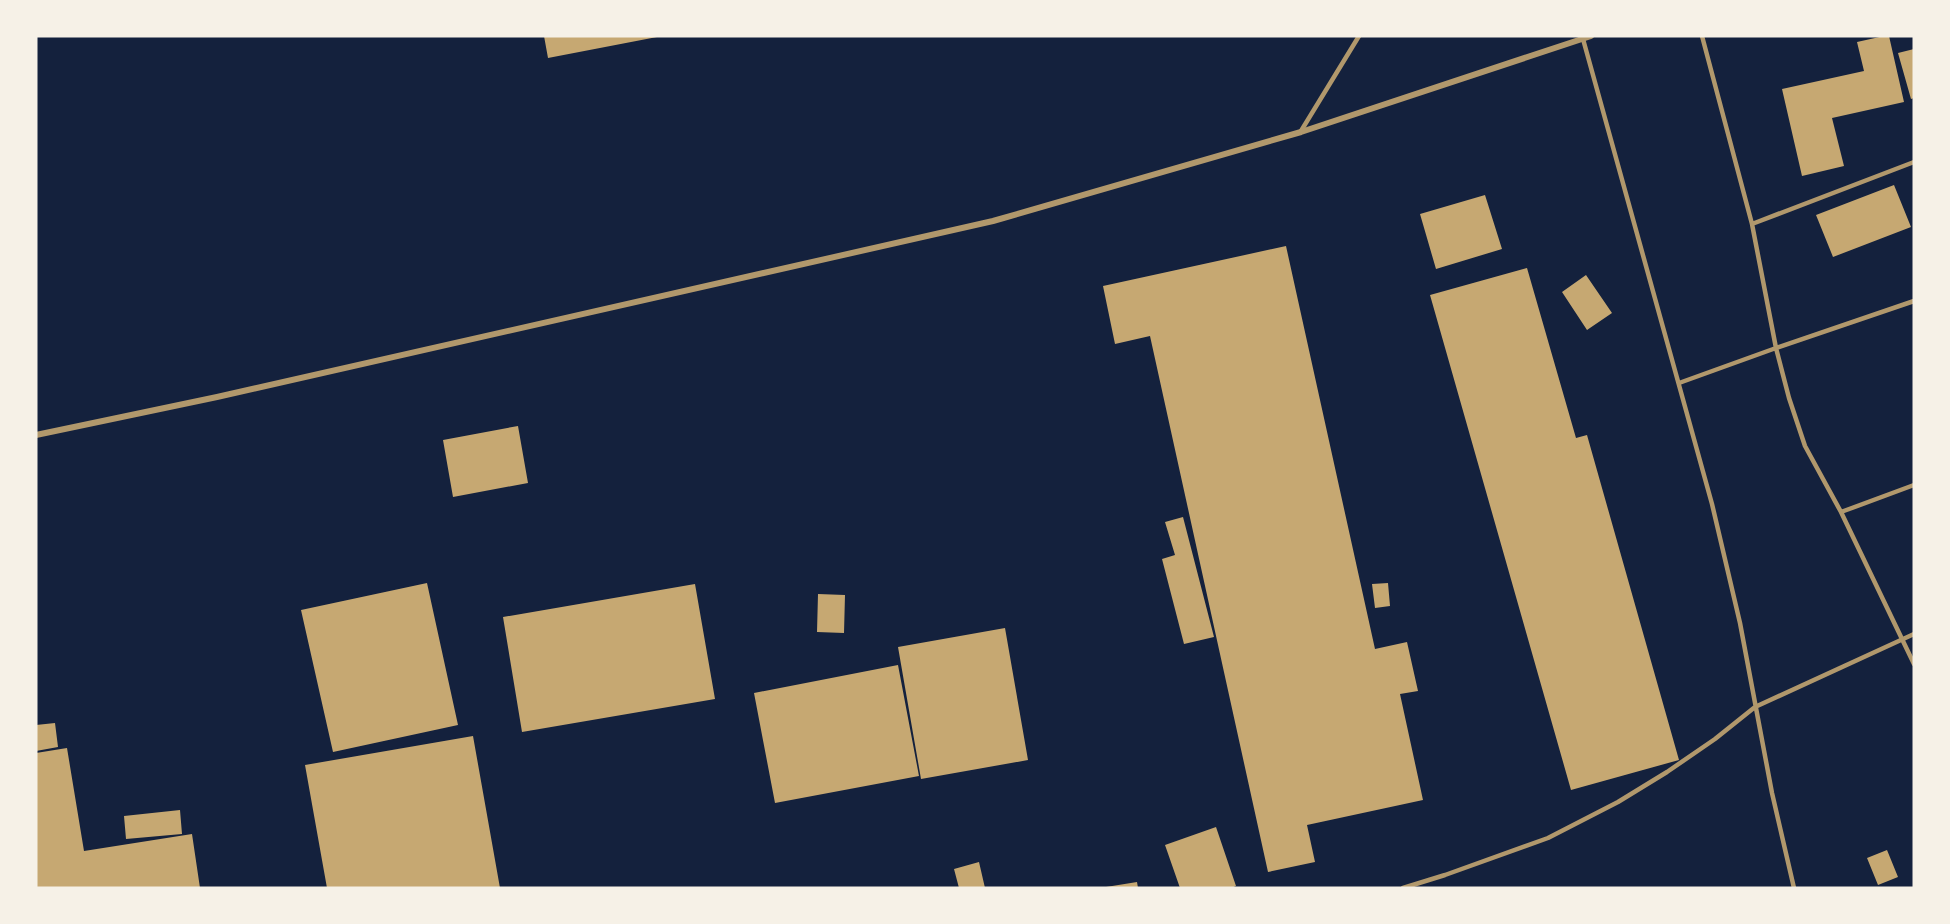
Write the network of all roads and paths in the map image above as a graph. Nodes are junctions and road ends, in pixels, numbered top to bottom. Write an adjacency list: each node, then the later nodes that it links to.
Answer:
1 (1359, 36): 5 (lane)
2 (1591, 36): 4 (street)
3 (1702, 36): 7 (lane)
4 (1583, 39): 5 (street); 10 (lane)
5 (1301, 132): 11 (street)
6 (1914, 162): 7 (lane)
7 (1752, 224): 9 (lane)
8 (1914, 301): 9 (lane)
9 (1776, 348): 10 (lane); 13 (lane)
10 (1679, 383): 17 (lane)
11 (36, 435)
12 (1914, 485): 13 (lane)
13 (1841, 512): 15 (lane)
14 (1914, 634): 15 (lane)
15 (1902, 639): 16 (lane); 17 (lane)
16 (1914, 664)
17 (1755, 707): 18 (lane); 19 (lane)
18 (1403, 888)
19 (1794, 888)

